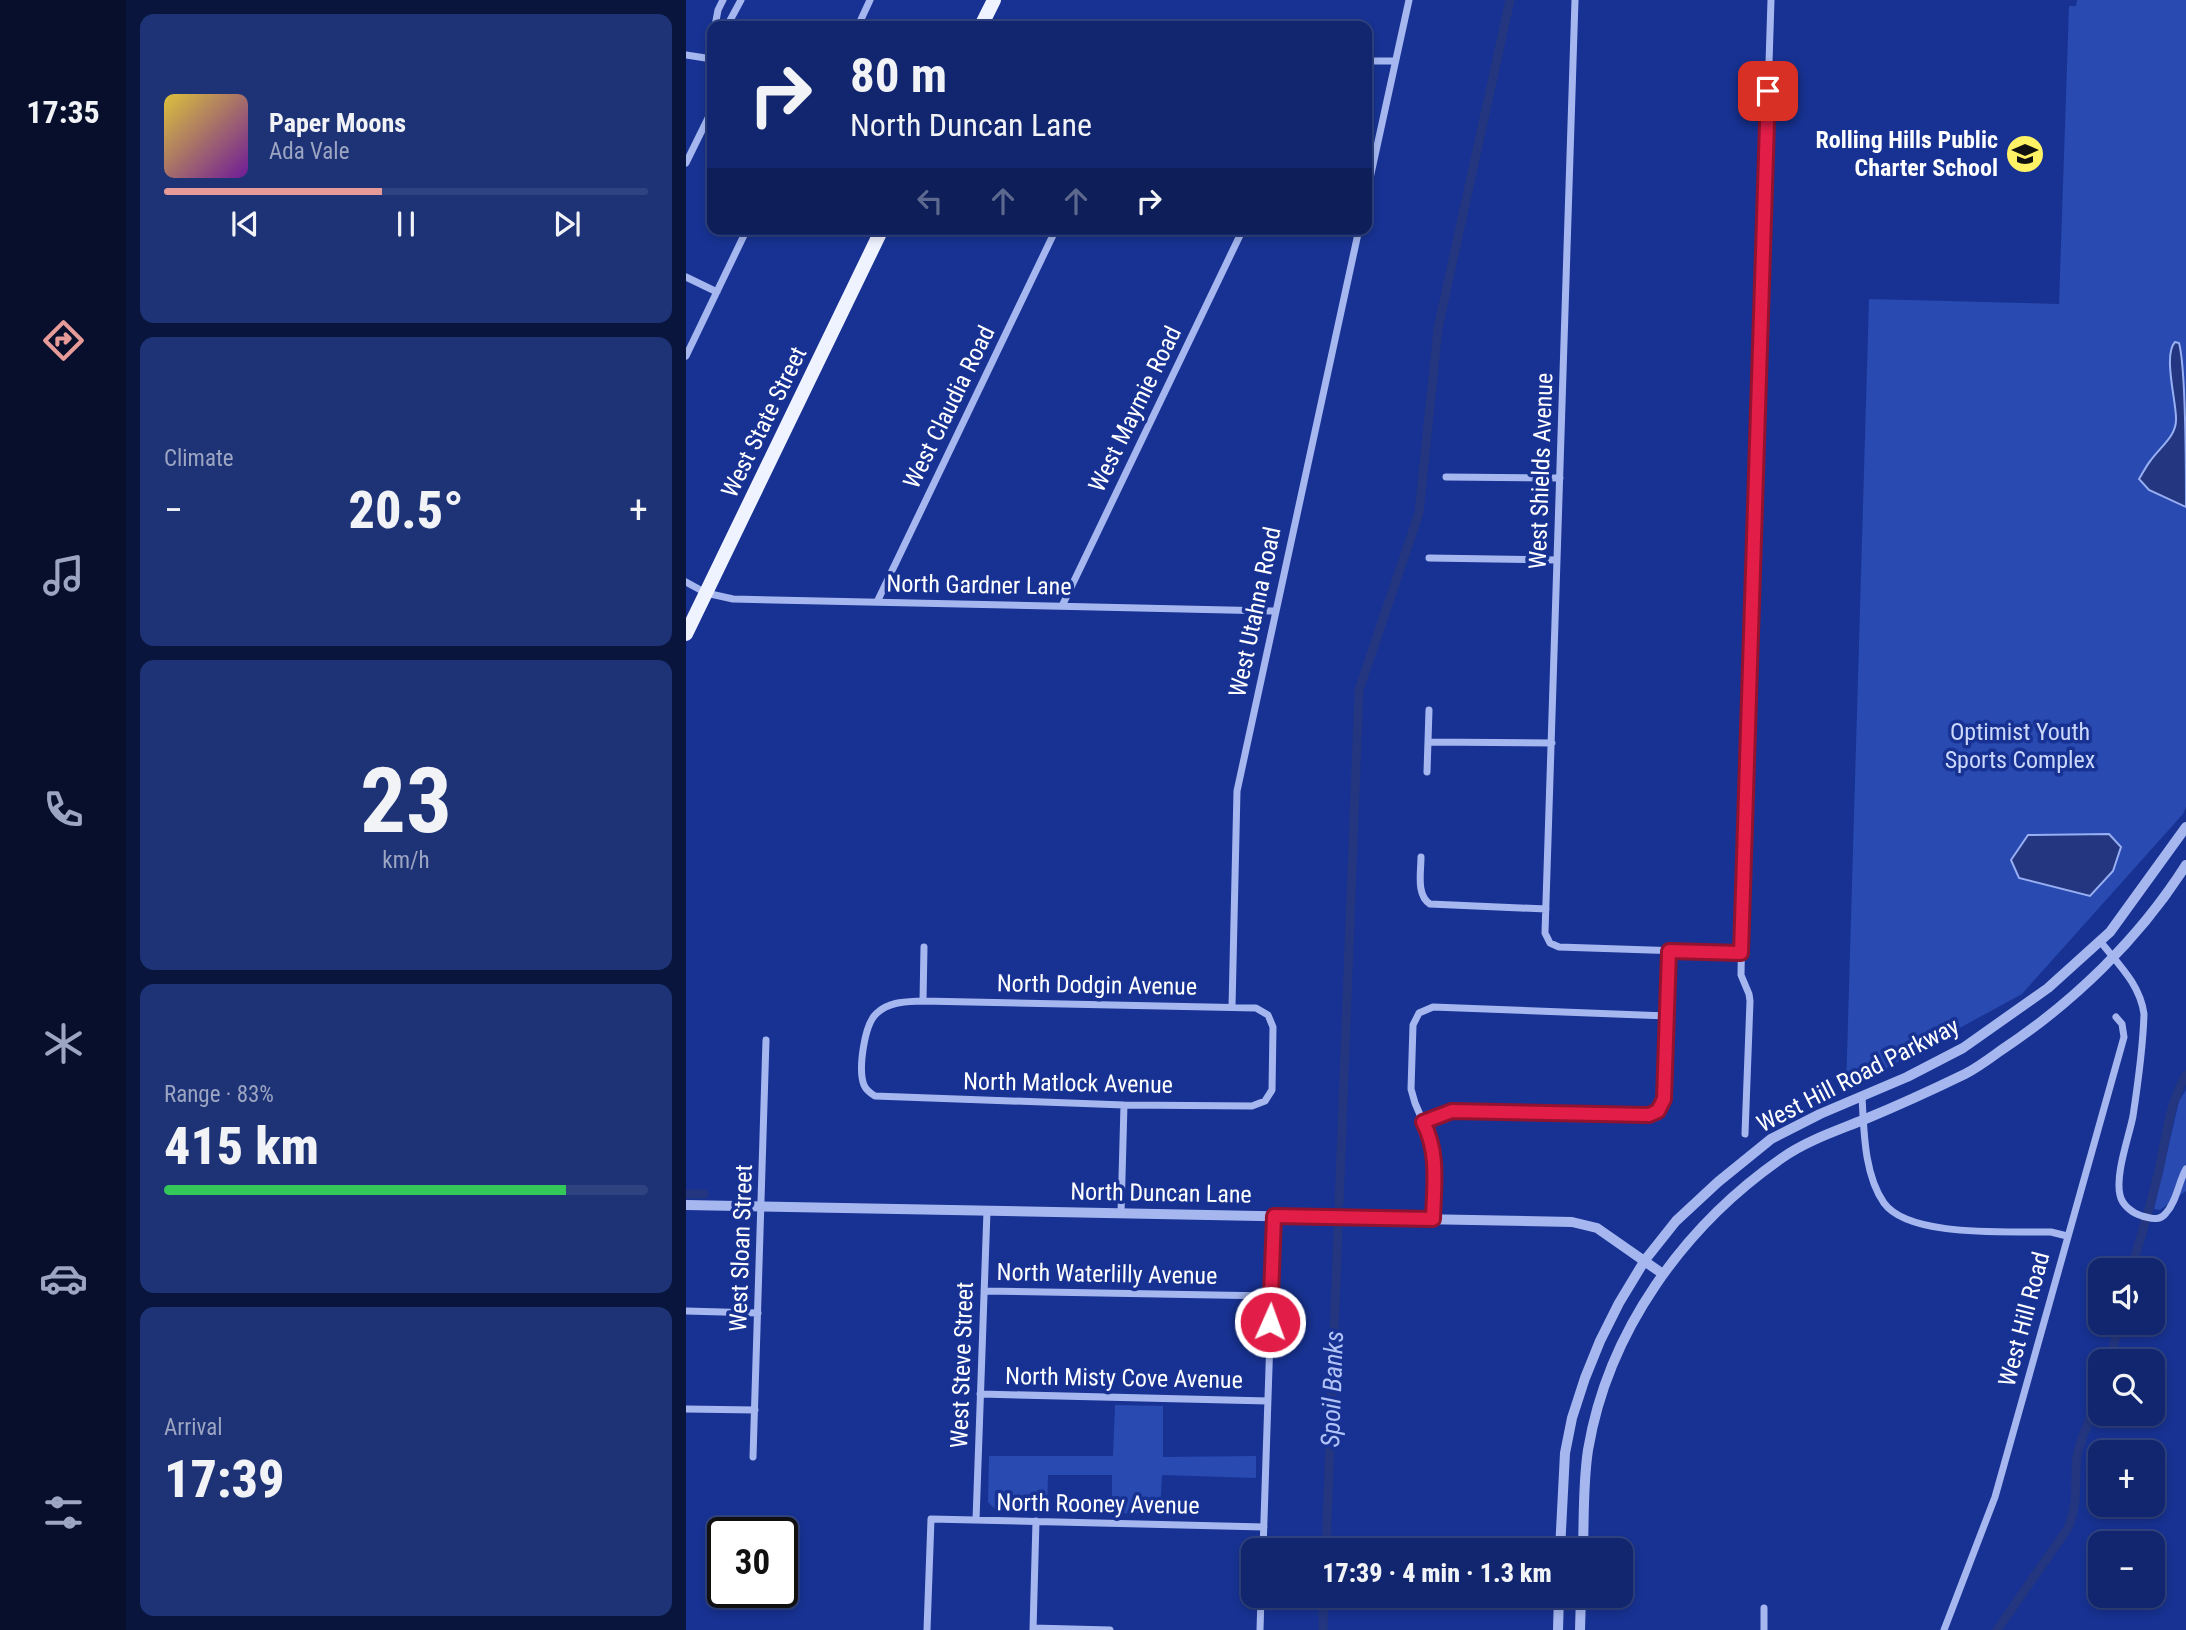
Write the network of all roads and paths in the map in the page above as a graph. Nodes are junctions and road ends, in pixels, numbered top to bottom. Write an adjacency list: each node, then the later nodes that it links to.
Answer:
1 (723, 0): 8 (street)
2 (741, 0): 9 (street)
3 (870, 0): 10 (street)
4 (994, 0): 11 (main road)
5 (1409, 0): 15 (street)
6 (1575, 0): 28 (street, West Shields Avenue)
7 (1771, 0): 48 (street)
8 (716, 21)
9 (730, 21)
10 (860, 21)
11 (984, 21)
12 (686, 55): 13 (street)
13 (707, 58)
14 (1372, 61): 15 (street)
15 (1395, 61): 18 (street)
16 (707, 120): 17 (street)
17 (686, 163)
18 (1372, 169)
19 (744, 235): 25 (street)
20 (879, 235): 32 (main road, West State Street)
21 (1053, 235): 33 (street, West Claudia Road)
22 (1240, 235): 34 (street, West Maymie Road)
23 (1358, 235): 35 (street, West Utahna Road)
24 (686, 277): 25 (street)
25 (717, 292): 26 (street)
26 (686, 356)
27 (1446, 477): 28 (street)
28 (1560, 478): 30 (street, West Shields Avenue)
29 (1429, 558): 30 (street)
30 (1558, 560): 39 (street, West Shields Avenue)
31 (686, 582): 32 (street, North Gardner Lane)
32 (706, 593): 33 (street, North Gardner Lane); 36 (main road, West State Street)
33 (877, 602): 34 (street, North Gardner Lane)
34 (1062, 606): 35 (street, North Gardner Lane)
35 (1275, 611): 51 (street, West Utahna Road)
36 (686, 634)
37 (1429, 710): 38 (street)
38 (1428, 742): 39 (street); 40 (street)
39 (1552, 743): 44 (street, West Shields Avenue)
40 (1427, 772)
41 (2186, 827): 45 (street, West Hill Road Parkway)
42 (1421, 857): 44 (street)
43 (2186, 865): 49 (street, West Hill Road Parkway)
44 (1546, 909): 47 (street, West Shields Avenue)
45 (2100, 941): 49 (street); 56 (street, West Hill Road Parkway)
46 (924, 947): 50 (street)
47 (1669, 951): 48 (street); 52 (street)
48 (1741, 953): 61 (street)
49 (2113, 957): 59 (street, West Hill Road Parkway); 62 (street)
50 (923, 1001): 51 (street, North Dodgin Avenue); 55 (street, North Dodgin Avenue)
51 (1232, 1007): 57 (street, North Dodgin Avenue)
52 (1667, 1016): 60 (street); 60 (street)
53 (2116, 1017): 69 (street, West Hill Road)
54 (766, 1040): 64 (street, West Sloan Street)
55 (870, 1093): 58 (street, North Matlock Avenue)
56 (1862, 1097): 59 (street); 70 (street, West Hill Road Parkway)
57 (1265, 1101): 58 (street, North Matlock Avenue)
58 (1124, 1105): 66 (street)
59 (1863, 1120): 69 (street); 71 (street, West Hill Road Parkway)
60 (1423, 1122): 68 (street)
61 (1745, 1134)
62 (2186, 1170)
63 (686, 1205): 64 (street, North Duncan Lane)
64 (761, 1207): 65 (street, North Duncan Lane); 75 (street, West Sloan Street)
65 (987, 1211): 66 (street, North Duncan Lane); 72 (street, West Steve Street)
66 (1121, 1213): 67 (street, North Duncan Lane)
67 (1274, 1216): 68 (street, North Duncan Lane); 73 (street)
68 (1433, 1219): 70 (street, North Duncan Lane)
69 (2067, 1236): 98 (street, West Hill Road)
70 (1646, 1260): 71 (street, North Duncan Lane); 85 (street, West Hill Road Parkway)
71 (1663, 1274): 86 (street, West Hill Road Parkway)
72 (984, 1291): 73 (street, North Waterlilly Avenue); 76 (street, West Steve Street)
73 (1271, 1296): 77 (street)
74 (686, 1311): 75 (street)
75 (758, 1312): 79 (street, West Sloan Street)
76 (980, 1394): 77 (street, North Misty Cove Avenue); 81 (street, West Steve Street)
77 (1268, 1401): 83 (street)
78 (686, 1409): 79 (street)
79 (755, 1410): 80 (street, West Sloan Street)
80 (753, 1457)
81 (976, 1520): 82 (street, North Rooney Avenue); 92 (street, North Rooney Avenue)
82 (1036, 1521): 83 (street, North Rooney Avenue); 91 (street)
83 (1264, 1527): 84 (street)
84 (1264, 1538)
85 (1560, 1538)
86 (1583, 1538)
87 (1260, 1608): 94 (street)
88 (1559, 1608): 95 (street)
89 (1581, 1608): 96 (street)
90 (1764, 1608): 97 (street)
91 (1033, 1629): 93 (street)
92 (927, 1630)
93 (1110, 1630)
94 (1259, 1630)
95 (1558, 1630)
96 (1580, 1630)
97 (1763, 1630)
98 (1944, 1630)

